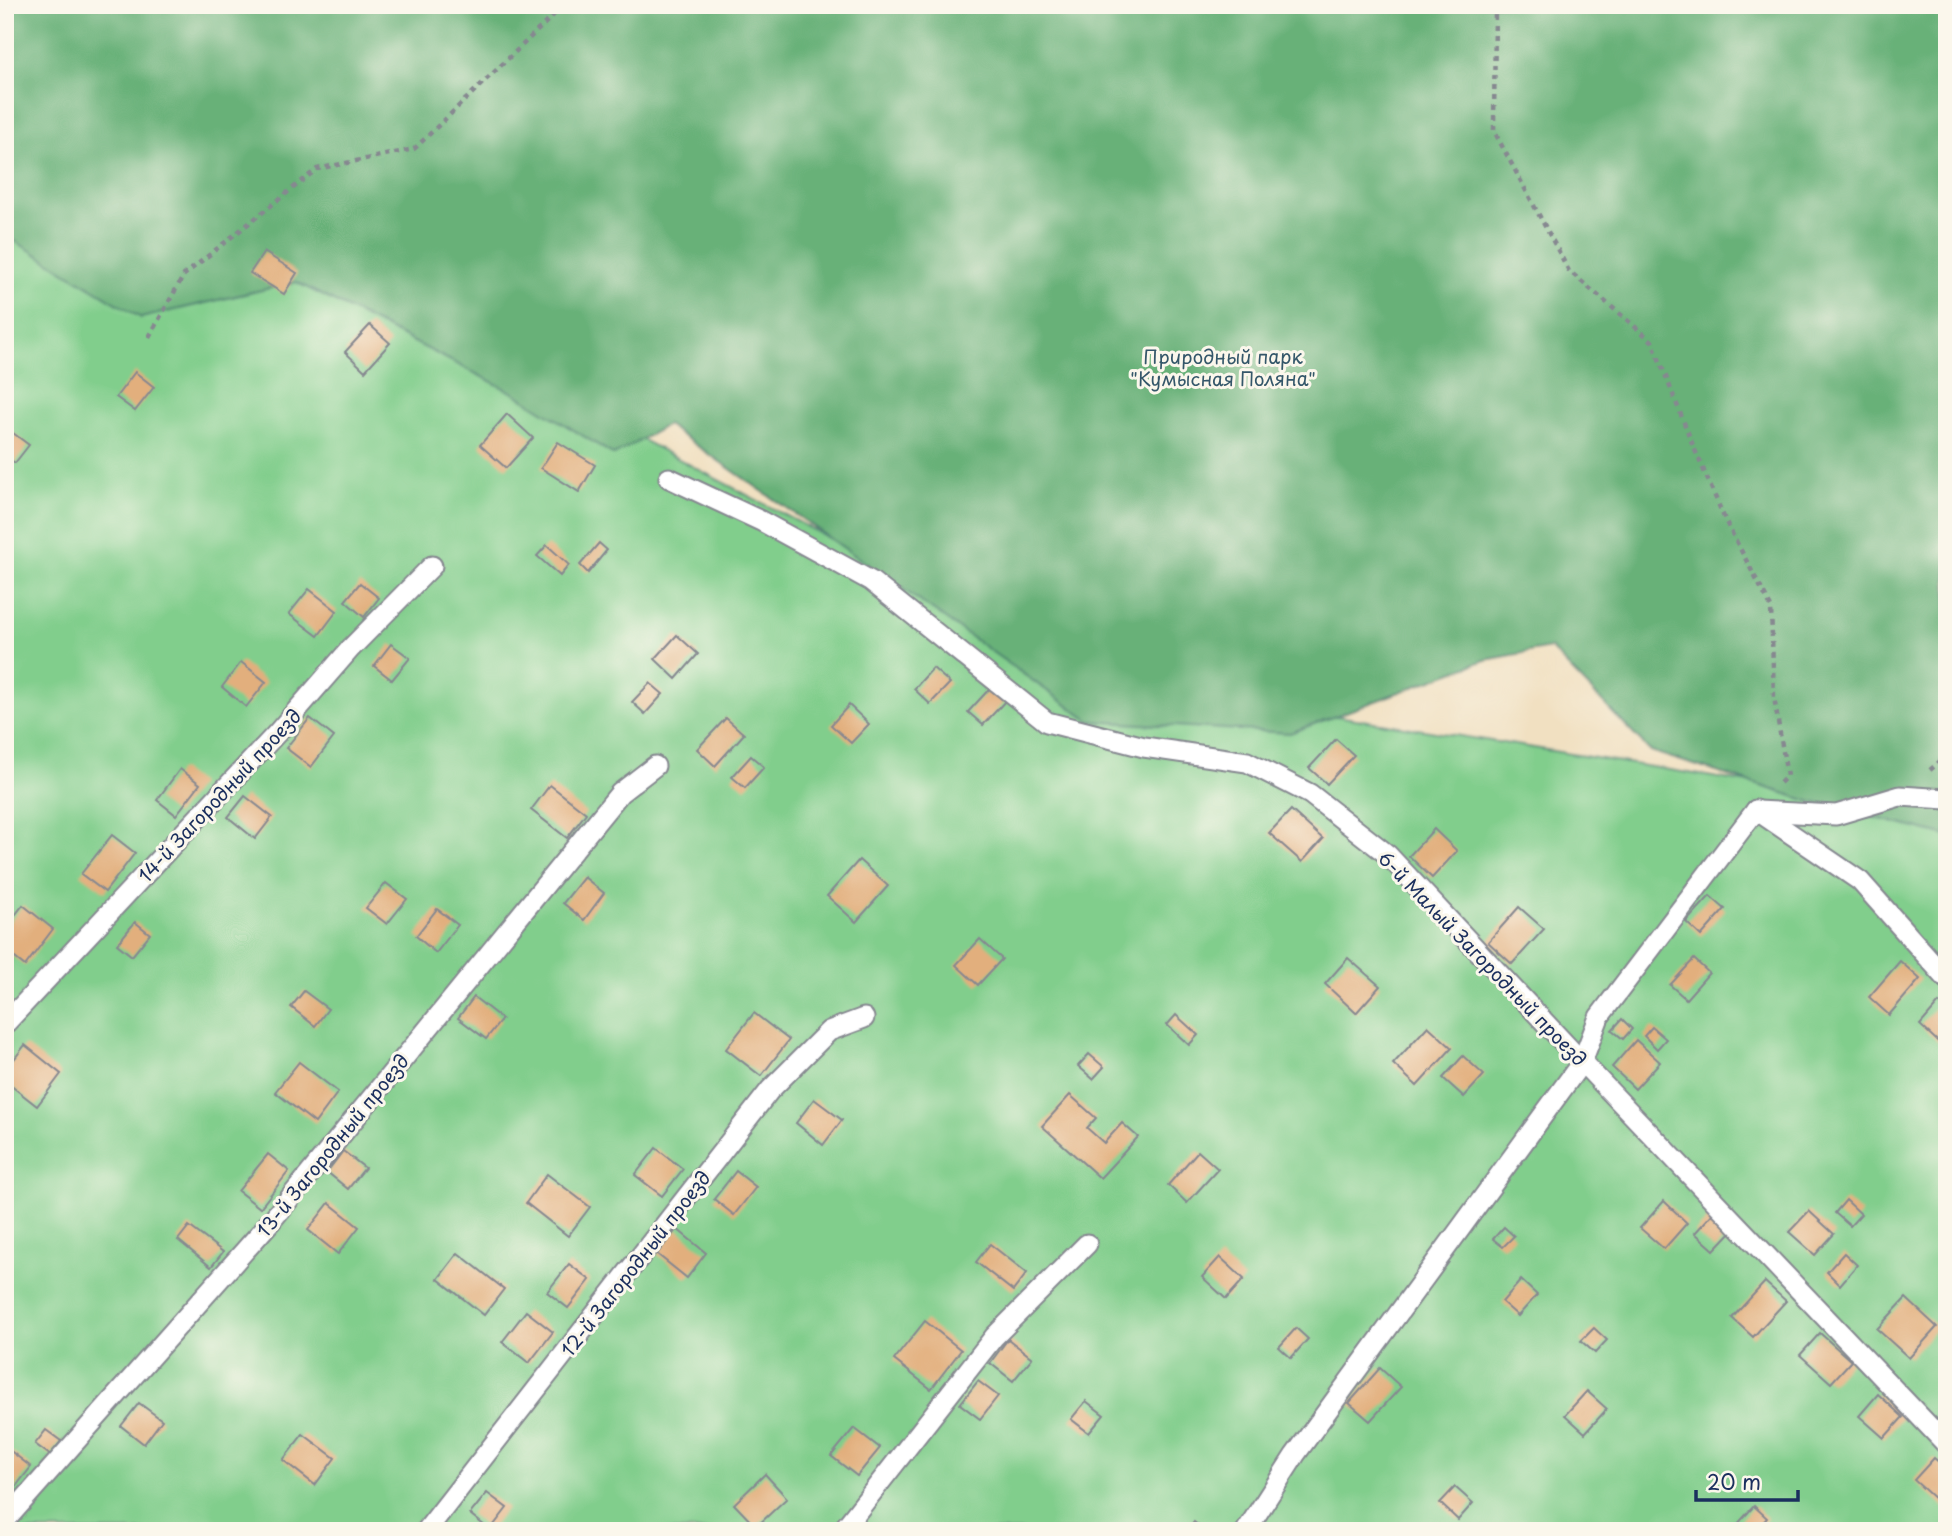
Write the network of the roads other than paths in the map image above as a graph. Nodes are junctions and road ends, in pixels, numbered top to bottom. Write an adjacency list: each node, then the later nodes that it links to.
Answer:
1 (669, 478): 9 (lane, 6-й Малый Загородный проезд)
2 (432, 566): 8 (lane, 14-й Загородный проезд)
3 (655, 766): 12 (lane, 13-й Загородный проезд)
4 (1947, 799): 5 (lane)
5 (1756, 810): 6 (lane); 9 (lane)
6 (1947, 979)
7 (864, 1018): 13 (lane, 12-й Загородный проезд)
8 (5, 1024)
9 (1582, 1062): 11 (lane, 6-й Малый Загородный проезд); 15 (lane)
10 (1087, 1244): 14 (lane)
11 (1947, 1445)
12 (5, 1521)
13 (426, 1531)
14 (842, 1531)
15 (1245, 1531)

